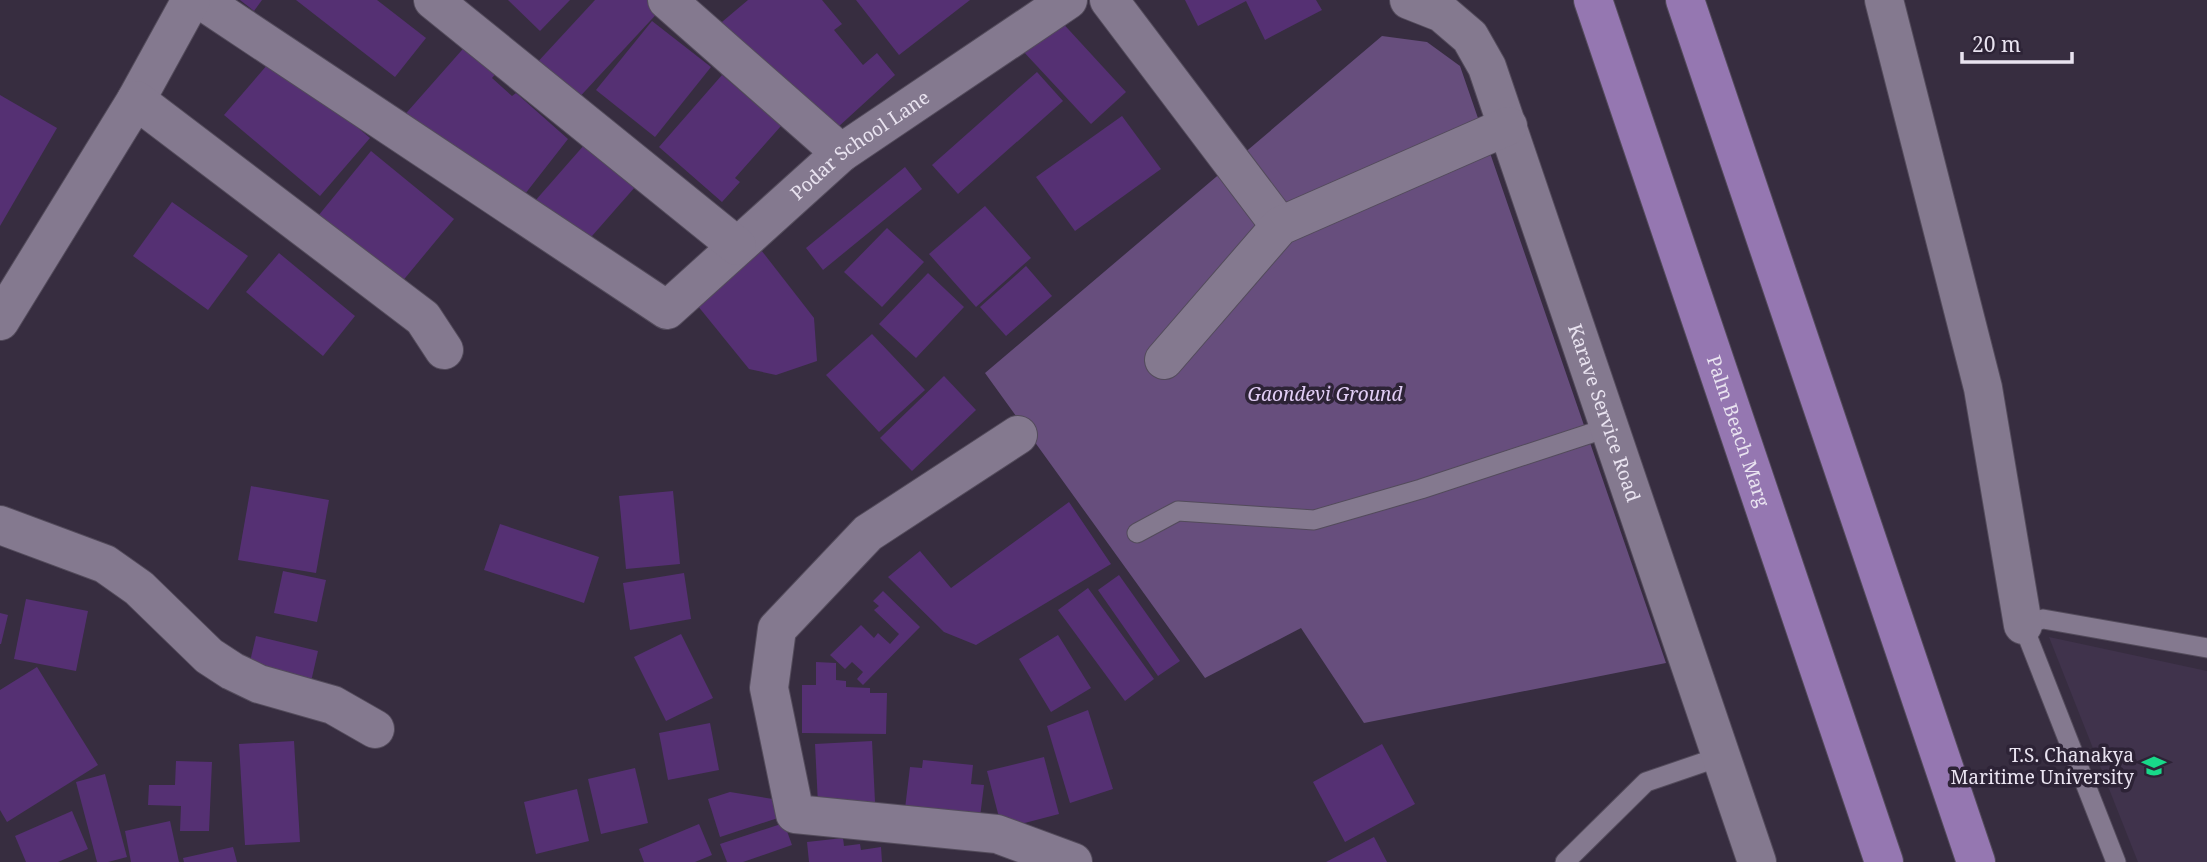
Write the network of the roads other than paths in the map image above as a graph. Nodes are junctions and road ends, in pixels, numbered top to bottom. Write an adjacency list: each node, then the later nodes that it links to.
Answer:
1 (191, 0): 11 (street)
2 (201, 0): 15 (street, Podar School Lane)
3 (433, 0): 15 (street)
4 (667, 0): 13 (street)
5 (1068, 0): 13 (street, Podar School Lane)
6 (1109, 0): 14 (street)
7 (1409, 0): 12 (street, Karave Service Road)
8 (1593, 0): 30 (main road, Palm Beach Marg)
9 (1685, 0): 31 (main road)
10 (1884, 0): 23 (street)
11 (136, 100): 16 (street); 17 (street)
12 (1508, 126): 14 (street); 19 (street, Karave Service Road)
13 (841, 153): 15 (street, Podar School Lane)
14 (1280, 226): 18 (street)
15 (737, 246)
16 (0, 321)
17 (444, 350)
18 (1164, 359)
19 (1610, 427): 22 (lane); 26 (street, Karave Service Road)
20 (1018, 435): 27 (street)
21 (0, 525): 25 (street)
22 (1137, 533)
23 (2023, 625): 24 (lane); 32 (lane)
24 (2207, 648)
25 (375, 729)
26 (1722, 756): 28 (lane); 29 (street, Karave Service Road)
27 (1073, 862)
28 (1565, 862)
29 (1757, 862)
30 (1884, 862)
31 (1976, 862)
32 (2116, 862)

